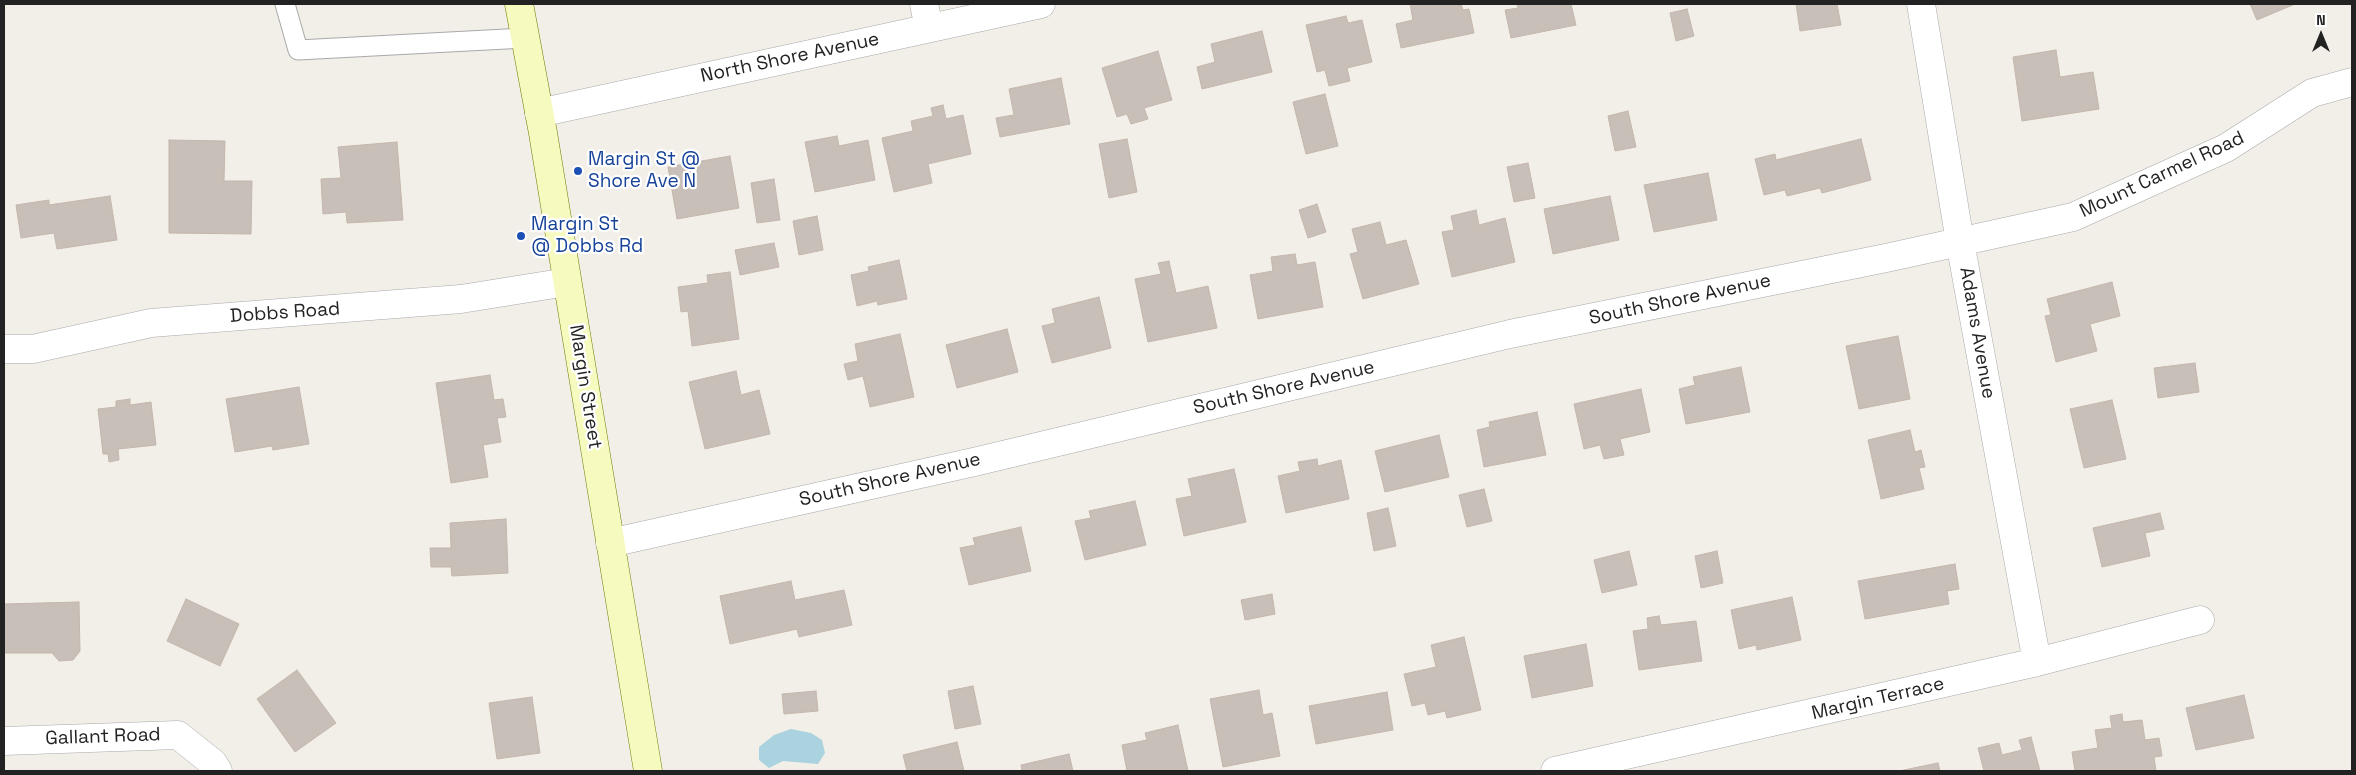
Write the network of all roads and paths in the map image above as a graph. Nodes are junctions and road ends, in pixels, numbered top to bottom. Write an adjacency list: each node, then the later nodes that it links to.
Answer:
1 (285, 4): 6 (lane)
2 (519, 4): 6 (main road, Margin Street)
3 (1041, 4): 5 (street, North Shore Avenue)
4 (1921, 4): 9 (street, Adams Avenue)
5 (926, 16): 8 (street, North Shore Avenue)
6 (525, 38): 8 (main road, Margin Street)
7 (2352, 82): 9 (street, Mount Carmel Road)
8 (539, 113): 10 (main road, Margin Street)
9 (1960, 242): 12 (street, South Shore Avenue); 14 (street, Adams Avenue)
10 (567, 282): 11 (street, Dobbs Road); 12 (main road, Margin Street)
11 (4, 349)
12 (610, 543): 17 (main road, Margin Street)
13 (2200, 620): 14 (street, Margin Terrace)
14 (2037, 662): 18 (street, Margin Terrace)
15 (4, 741): 16 (street, Gallant Road)
16 (218, 771)
17 (648, 771)
18 (1555, 771)

